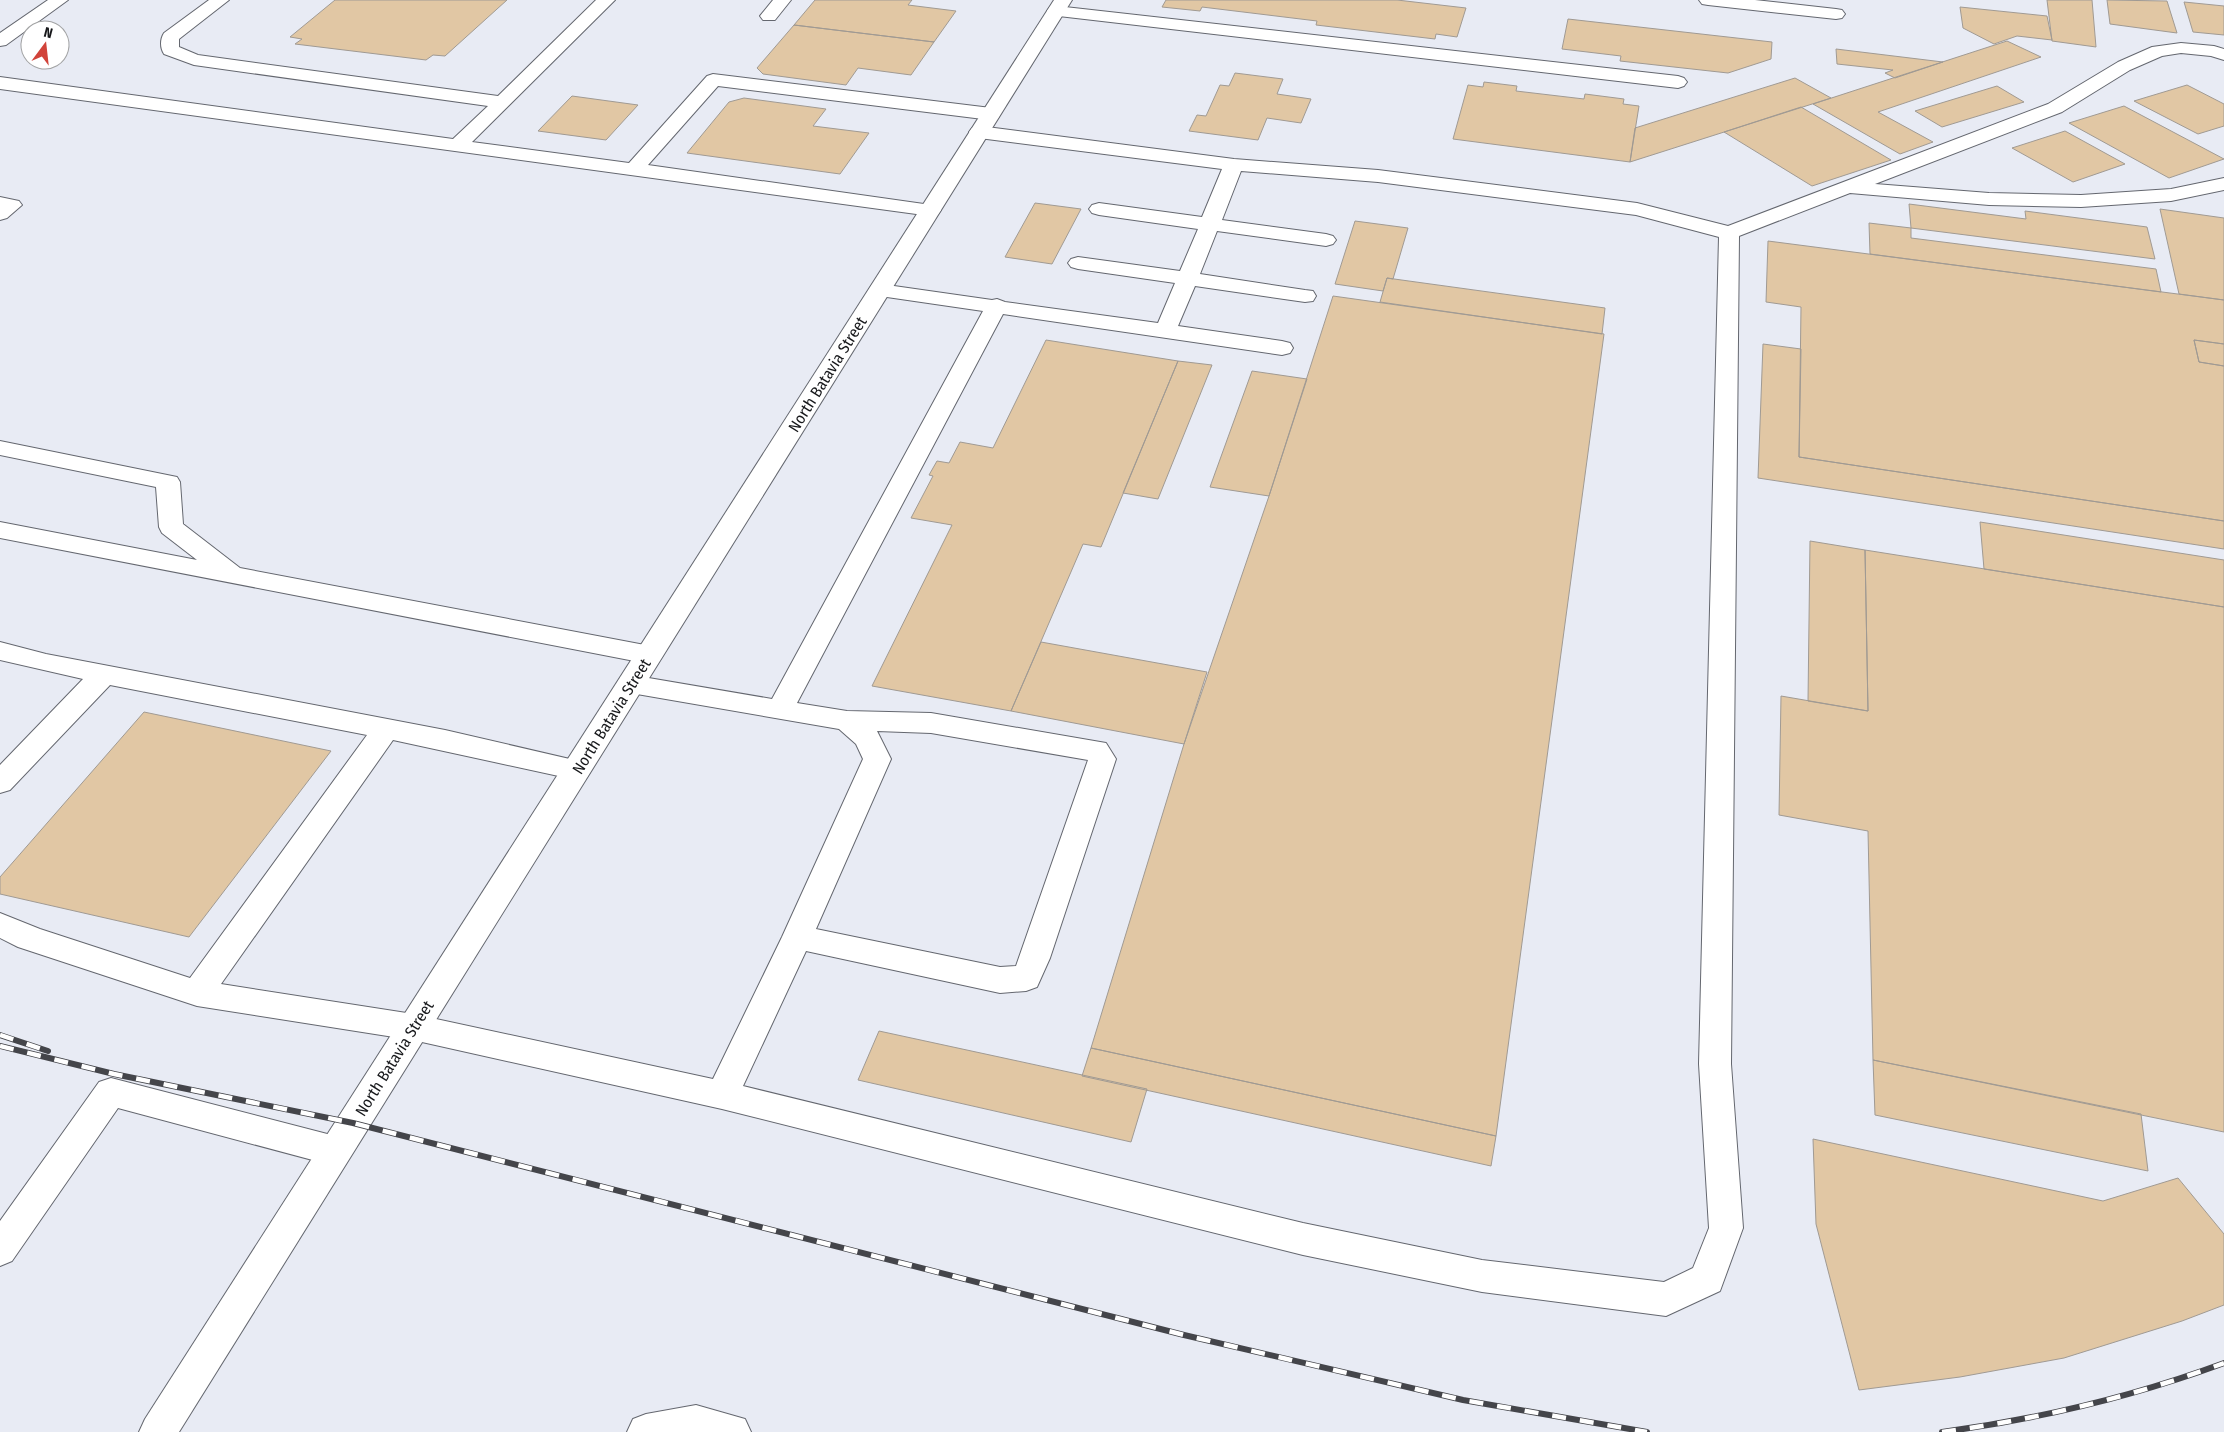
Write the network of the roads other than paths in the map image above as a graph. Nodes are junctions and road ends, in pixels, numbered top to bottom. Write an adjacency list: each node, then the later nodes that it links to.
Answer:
1 (59, 0): 9 (main road)
2 (220, 0): 13 (main road)
3 (606, 0): 13 (main road)
4 (782, 0): 8 (main road)
5 (1708, 0): 7 (main road)
6 (1060, 5): 11 (main road); 14 (main road, North Batavia Street)
7 (1836, 14)
8 (769, 16)
9 (0, 41)
10 (2224, 55): 19 (main road)
11 (1678, 82)
12 (0, 83): 15 (main road)
13 (502, 102): 15 (main road)
14 (985, 123): 16 (main road); 17 (main road); 22 (main road, North Batavia Street)
15 (458, 145): 17 (main road)
16 (1234, 165): 24 (main road); 25 (main road)
17 (634, 169): 22 (main road)
18 (2224, 184): 19 (main road)
19 (1846, 188): 25 (main road)
20 (0, 204): 23 (main road)
21 (1099, 209): 24 (main road)
22 (931, 210): 29 (main road, North Batavia Street)
23 (0, 214)
24 (1209, 225): 26 (main road); 28 (main road)
25 (1729, 233): 50 (main road)
26 (1326, 240)
27 (1078, 263): 28 (main road)
28 (1188, 278): 30 (main road); 32 (main road)
29 (880, 290): 31 (main road); 38 (main road, North Batavia Street)
30 (1305, 296)
31 (997, 305): 32 (main road); 41 (main road)
32 (1166, 330): 33 (main road)
33 (1282, 348)
34 (0, 448): 36 (main road)
35 (0, 530): 36 (main road)
36 (235, 576): 38 (main road)
37 (0, 651): 39 (main road)
38 (650, 654): 40 (main road, North Batavia Street)
39 (104, 674): 43 (main road); 45 (main road)
40 (631, 684): 41 (main road); 44 (main road, North Batavia Street)
41 (781, 708): 42 (main road)
42 (847, 721): 47 (main road); 47 (main road)
43 (386, 729): 44 (main road); 48 (main road)
44 (577, 770): 49 (main road, North Batavia Street)
45 (0, 783)
46 (0, 925): 48 (main road)
47 (797, 937): 50 (main road)
48 (197, 993): 49 (main road)
49 (413, 1027): 50 (main road); 51 (main road, North Batavia Street)
50 (722, 1095)
51 (335, 1151): 52 (main road); 53 (main road, North Batavia Street)
52 (0, 1250)
53 (158, 1432)
54 (646, 1432): 55 (main road)
55 (732, 1432)

